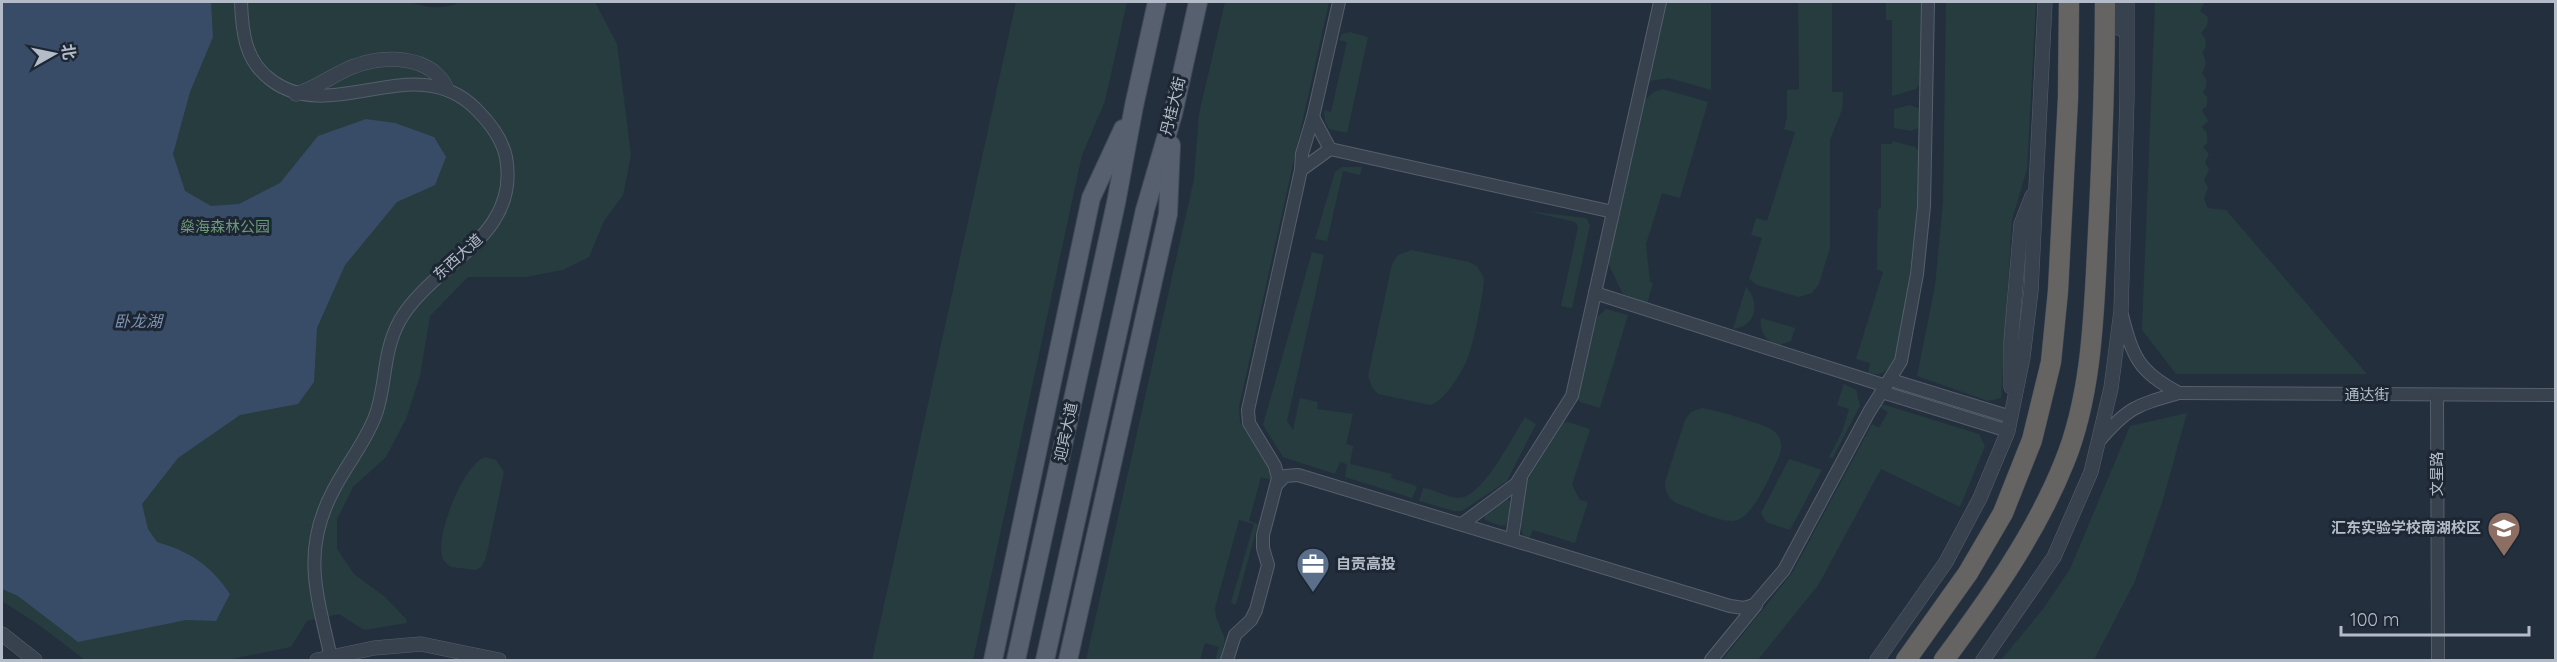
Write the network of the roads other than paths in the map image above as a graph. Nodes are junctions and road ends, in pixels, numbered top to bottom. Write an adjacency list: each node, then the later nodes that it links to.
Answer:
1 (241, 2): 14 (street, 东西大道)
2 (1157, 2): 17 (main road)
3 (1198, 2): 18 (main road, 丹桂大街)
4 (1339, 2): 19 (street)
5 (1660, 2): 23 (street)
6 (1928, 2): 26 (street)
7 (2045, 2): 30 (street)
8 (2060, 2): 16 (street)
9 (2068, 2): 16 (highway)
10 (2105, 2): 51 (highway)
11 (2116, 2): 15 (street)
12 (2127, 2): 15 (street)
13 (447, 89): 14 (street, 东西大道); 14 (street); 40 (street, 东西大道)
14 (296, 94)
15 (2127, 97): 25 (street)
16 (2068, 98): 50 (highway)
17 (1134, 106): 43 (main road); 44 (main road, 迎宾大道)
18 (1173, 114): 22 (main road, 丹桂大街); 46 (main road)
19 (1313, 117): 20 (street); 21 (street)
20 (1330, 149): 21 (street); 23 (street)
21 (1301, 170): 32 (street)
22 (1145, 210): 45 (main road, 迎宾大道)
23 (1613, 212): 24 (street)
24 (1595, 293): 26 (street); 34 (street)
25 (2121, 311): 27 (street); 31 (street)
26 (1886, 386): 30 (street); 38 (street)
27 (2179, 393): 28 (street, 通达街); 31 (street)
28 (2437, 395): 29 (street, 通达街); 53 (street, 文星路)
29 (2556, 395)
30 (2009, 424): 49 (street)
31 (2098, 442): 52 (street)
32 (1275, 466): 33 (street); 35 (street)
33 (1298, 475): 35 (street); 36 (street)
34 (1521, 477): 36 (street); 37 (street)
35 (1277, 484): 47 (street)
36 (1462, 524): 37 (street)
37 (1512, 539): 38 (street)
38 (1760, 599): 48 (street)
39 (2, 634): 41 (street)
40 (324, 659): 42 (street)
41 (34, 660)
42 (499, 660)
43 (993, 660)
44 (1016, 660)
45 (1045, 660)
46 (1068, 660)
47 (1227, 660)
48 (1711, 660)
49 (1877, 660)
50 (1906, 660)
51 (1944, 660)
52 (1983, 660)
53 (2438, 660)

